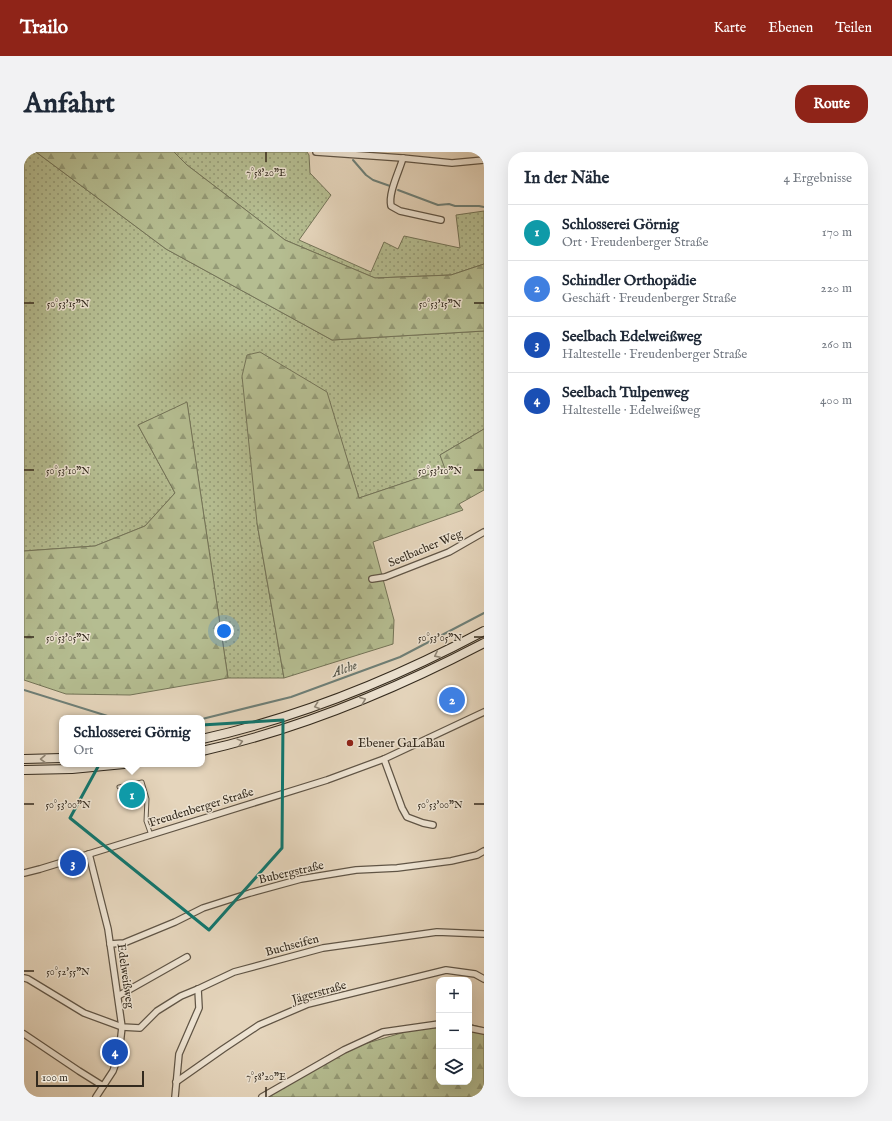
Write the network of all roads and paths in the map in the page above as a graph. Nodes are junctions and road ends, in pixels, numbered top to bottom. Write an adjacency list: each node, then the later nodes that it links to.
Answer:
1 (316, 152): 2 (street)
2 (403, 158): 3 (street); 4 (street)
3 (484, 160)
4 (441, 220)
5 (484, 532): 6 (street, Seelbacher Weg)
6 (372, 579)
7 (484, 631): 10 (main road, one-way to 10)
8 (484, 643): 11 (main road, one-way to 8)
9 (484, 712): 14 (street, Freudenberger Straße)
10 (205, 738)
11 (205, 750)
12 (59, 758): 13 (main road, one-way to 13)
13 (24, 759)
14 (384, 759): 18 (street); 19 (street, Freudenberger Straße)
15 (93, 767): 16 (main road)
16 (24, 770)
17 (119, 787): 19 (lane)
18 (433, 825)
19 (151, 835): 21 (street, Freudenberger Straße)
20 (484, 850): 24 (street, Bubergstraße)
21 (89, 854): 22 (street, Freudenberger Straße); 24 (street, Edelweißweg)
22 (24, 873)
23 (484, 934): 28 (street, Buchseifen)
24 (110, 944): 29 (street, Edelweißweg)
25 (187, 957): 29 (street)
26 (24, 978): 31 (street)
27 (484, 979): 35 (street, Jägerstraße)
28 (198, 990): 31 (street, Buchseifen); 35 (street)
29 (118, 996): 31 (street, Edelweißweg)
30 (436, 1024): 39 (street)
31 (122, 1027): 36 (street, Edelweißweg)
32 (472, 1028): 33 (street)
33 (484, 1030)
34 (24, 1034): 36 (street)
35 (176, 1082): 38 (street)
36 (104, 1086): 37 (street, Edelweißweg)
37 (96, 1097)
38 (175, 1097)
39 (262, 1097)

